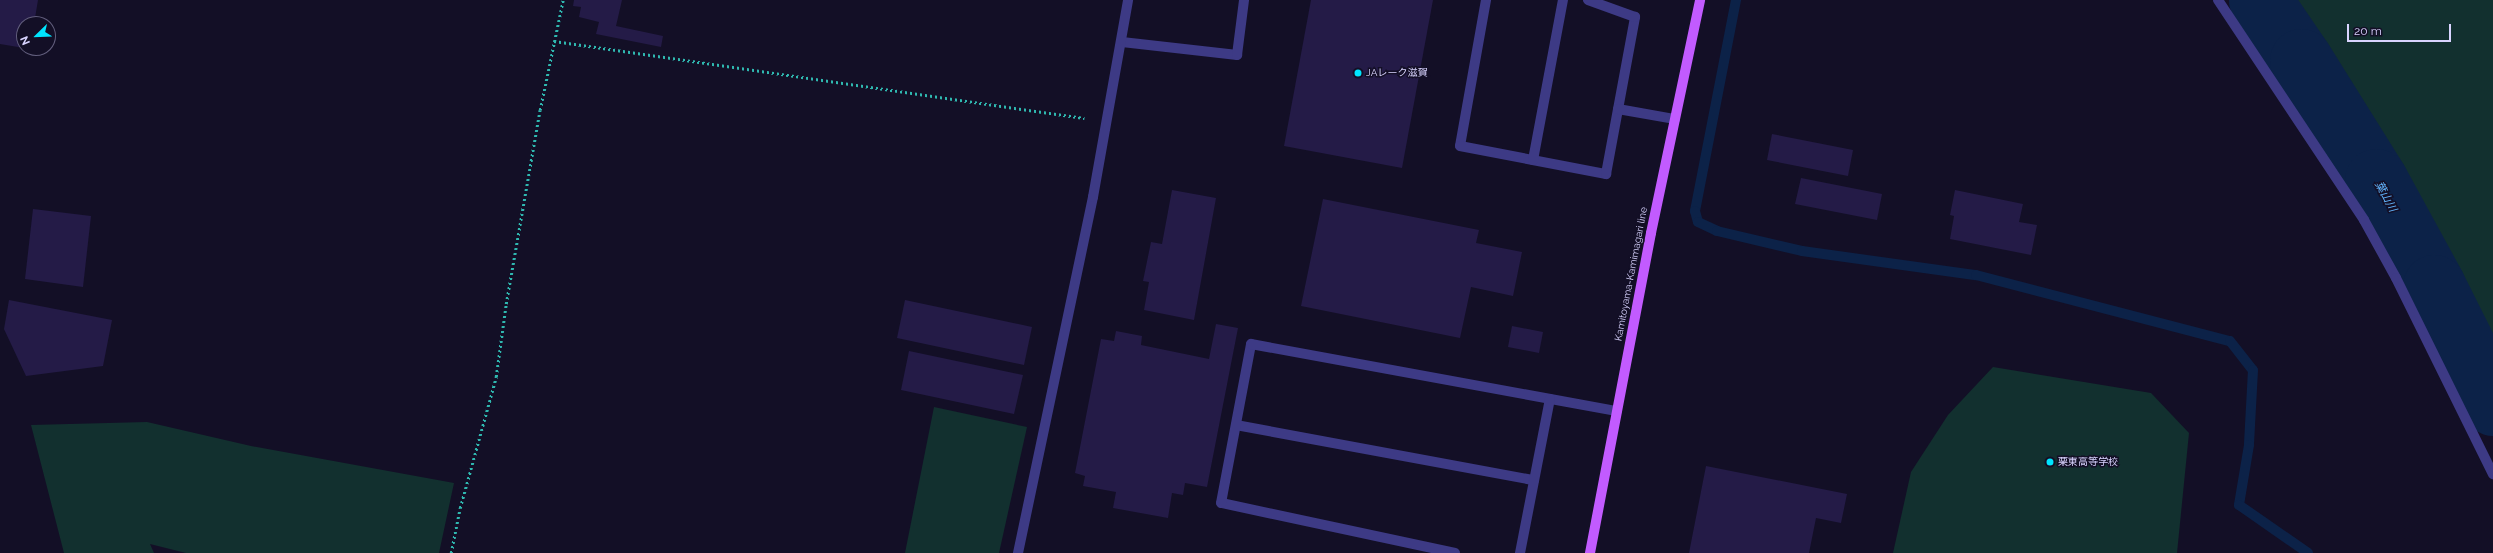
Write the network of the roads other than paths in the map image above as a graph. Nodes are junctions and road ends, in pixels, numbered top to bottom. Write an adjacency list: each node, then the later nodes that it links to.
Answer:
1 (1128, 0): 8 (street)
2 (1244, 0): 8 (street)
3 (1486, 0): 11 (street)
4 (1563, 0): 11 (street)
5 (1588, 0): 9 (street)
6 (1700, 0): 10 (main road, Kamitoyama-Kamimagari line)
7 (2218, 0): 15 (street)
8 (1122, 42): 17 (street)
9 (1618, 109): 10 (street); 11 (street)
10 (1675, 119): 13 (main road, Kamitoyama-Kamimagari line)
11 (1533, 160)
12 (1550, 399): 13 (street); 14 (street); 16 (street)
13 (1617, 411): 20 (main road, Kamitoyama-Kamimagari line)
14 (1236, 425): 16 (street); 18 (street)
15 (2493, 474)
16 (1534, 480): 19 (street)
17 (1018, 553)
18 (1455, 553)
19 (1520, 553)
20 (1590, 553)

